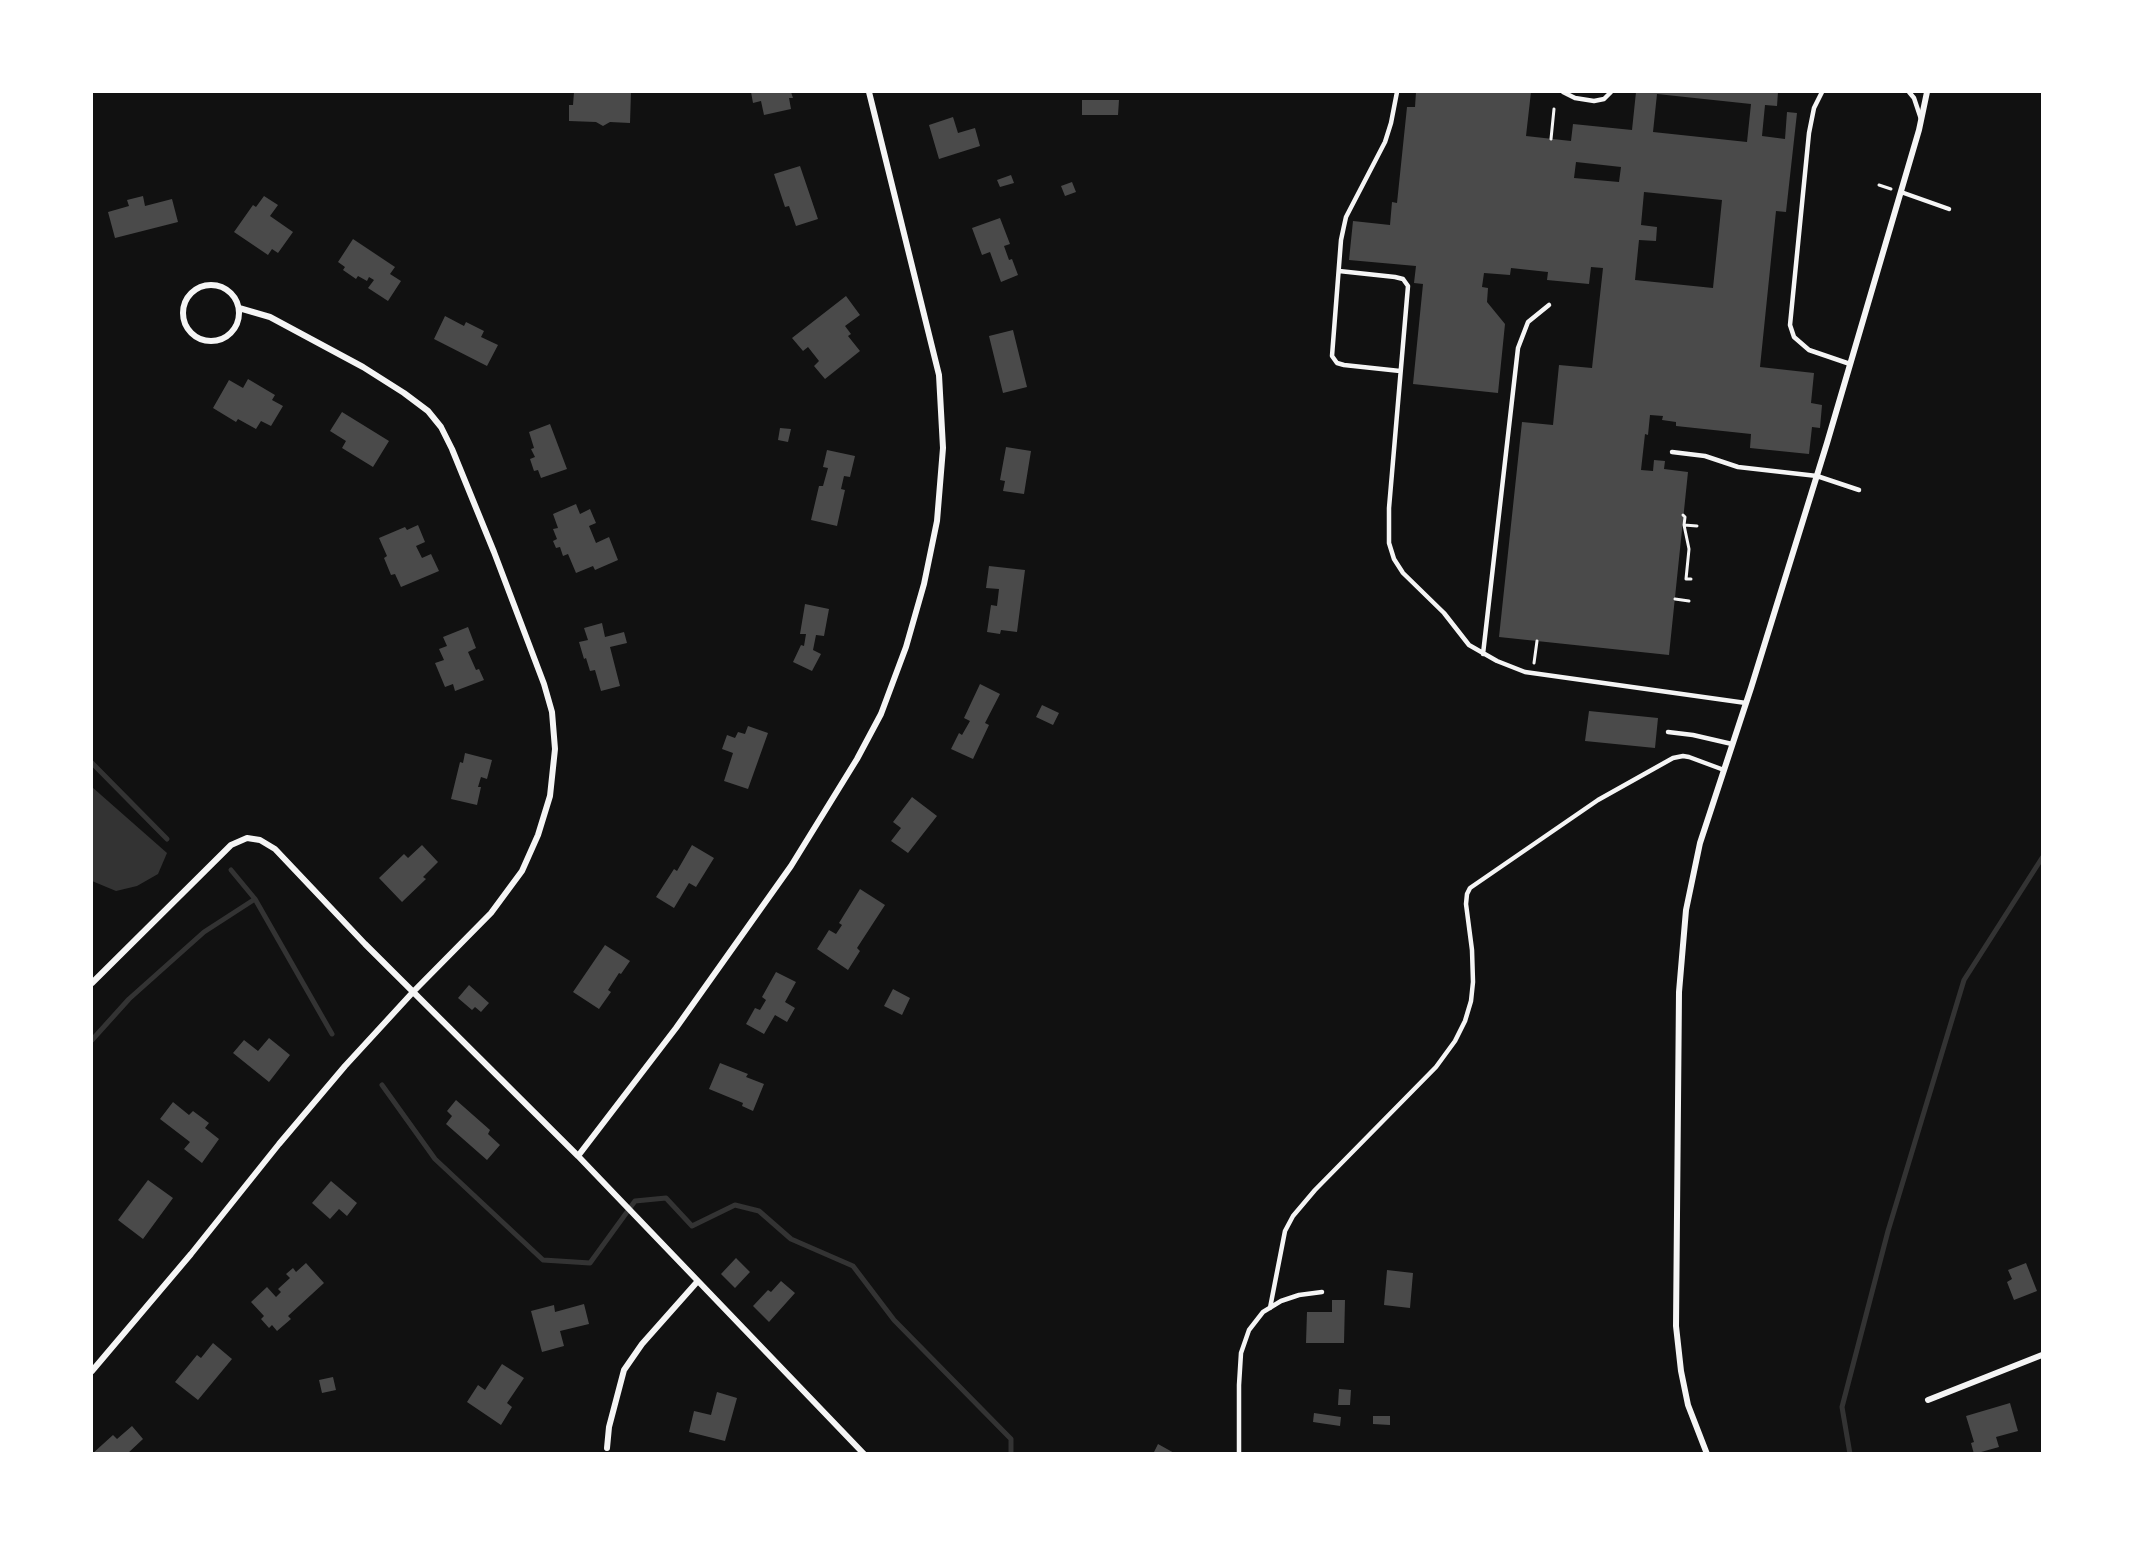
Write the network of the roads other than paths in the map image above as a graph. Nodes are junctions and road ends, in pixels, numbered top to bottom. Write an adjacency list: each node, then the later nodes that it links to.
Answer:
1 (869, 92): 26 (street)
2 (1397, 92): 11 (lane)
3 (1563, 92): 4 (lane)
4 (1611, 92)
5 (1822, 92): 14 (lane)
6 (1909, 92): 8 (lane)
7 (1927, 92): 8 (street)
8 (1921, 121): 9 (street)
9 (1901, 192): 10 (lane); 14 (street)
10 (1949, 209)
11 (1339, 271): 15 (lane); 15 (lane)
12 (1549, 305): 19 (lane)
13 (239, 308): 13 (street); 25 (street)
14 (1850, 364): 17 (street)
15 (1400, 371): 19 (lane)
16 (1671, 452): 17 (lane)
17 (1817, 476): 18 (lane); 20 (street)
18 (1858, 490)
19 (1483, 654): 20 (lane)
20 (1746, 703): 22 (street)
21 (1668, 732): 22 (lane)
22 (1732, 744): 23 (street)
23 (1724, 770): 29 (lane); 36 (street)
24 (92, 983): 25 (street)
25 (413, 992): 26 (street); 31 (street)
26 (579, 1156): 27 (street)
27 (697, 1282): 33 (street); 34 (street)
28 (1322, 1292): 29 (lane)
29 (1270, 1308): 35 (lane)
30 (2043, 1355): 32 (street)
31 (92, 1371)
32 (1928, 1400)
33 (607, 1448)
34 (864, 1454)
35 (1239, 1454)
36 (1707, 1454)

